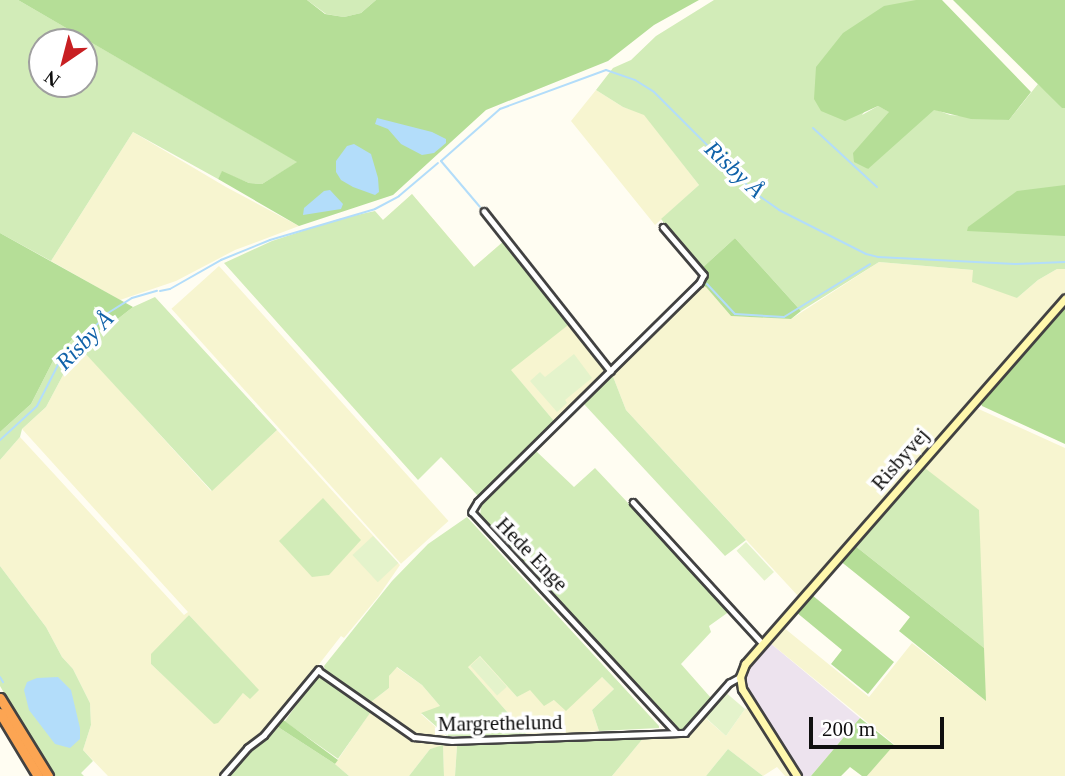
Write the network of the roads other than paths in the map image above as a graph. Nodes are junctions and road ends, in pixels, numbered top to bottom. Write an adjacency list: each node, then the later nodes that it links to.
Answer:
1 (484, 211): 4 (street)
2 (663, 226): 4 (street, Hede Enge)
3 (1065, 298): 6 (street, Risbyvej)
4 (611, 371): 10 (street, Hede Enge)
5 (633, 502): 6 (street)
6 (762, 643): 7 (street, Risbyvej)
7 (740, 677): 10 (street); 14 (street)
8 (0, 698): 12 (highway)
9 (0, 713): 11 (highway)
10 (676, 732): 13 (street, Margrethelund)
11 (38, 776)
12 (48, 776)
13 (223, 776)
14 (797, 776)

